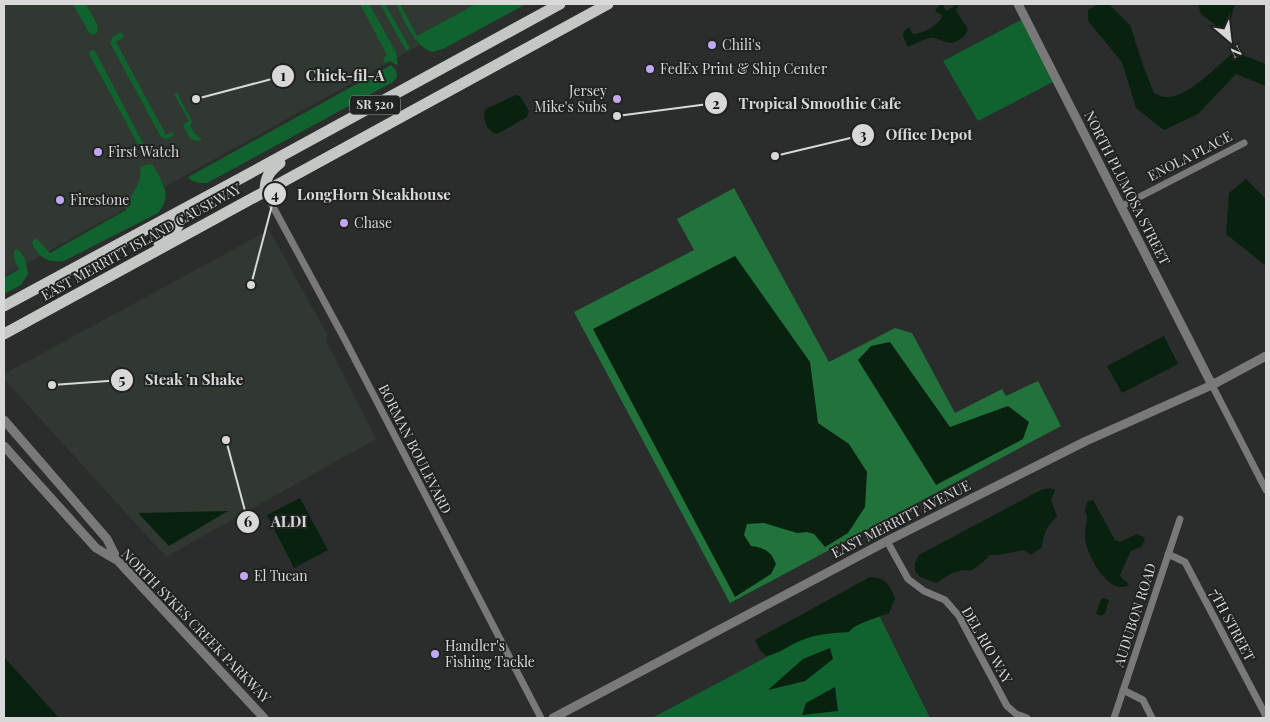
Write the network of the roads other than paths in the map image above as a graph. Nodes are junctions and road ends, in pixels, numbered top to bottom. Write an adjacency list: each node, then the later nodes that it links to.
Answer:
1 (560, 4): 4 (main road, EAST MERRITT ISLAND CAUSEWAY / SR 520)
2 (608, 4): 6 (main road, EAST MERRITT ISLAND CAUSEWAY / SR 520)
3 (1021, 5): 8 (street, NORTH PLUMOSA STREET)
4 (305, 143): 6 (main road); 7 (main road, EAST MERRITT ISLAND CAUSEWAY / SR 520)
5 (1244, 143): 8 (street, ENOLA PLACE)
6 (265, 192): 9 (main road, EAST MERRITT ISLAND CAUSEWAY / SR 520); 24 (street, BORMAN BOULEVARD)
7 (190, 206): 9 (main road); 10 (main road, EAST MERRITT ISLAND CAUSEWAY / SR 520)
8 (1122, 206): 13 (street, NORTH PLUMOSA STREET)
9 (122, 268): 11 (main road, EAST MERRITT ISLAND CAUSEWAY / SR 520)
10 (4, 306)
11 (4, 334)
12 (1266, 356): 13 (street, EAST MERRITT AVENUE)
13 (1212, 385): 16 (street); 18 (street, EAST MERRITT AVENUE)
14 (4, 420): 20 (street)
15 (4, 446): 20 (street, NORTH SYKES CREEK PARKWAY)
16 (1266, 490)
17 (1180, 519): 19 (street, AUDUBON ROAD)
18 (887, 541): 25 (street, EAST MERRITT AVENUE); 26 (street, DEL RIO WAY)
19 (1168, 554): 21 (street, AUDUBON ROAD); 22 (street, 7TH STREET)
20 (118, 561): 23 (street, NORTH SYKES CREEK PARKWAY)
21 (1123, 690): 27 (street, AUDUBON ROAD); 28 (street)
22 (1266, 716)
23 (264, 718)
24 (542, 718)
25 (553, 718)
26 (1027, 718)
27 (1114, 718)
28 (1152, 718)

